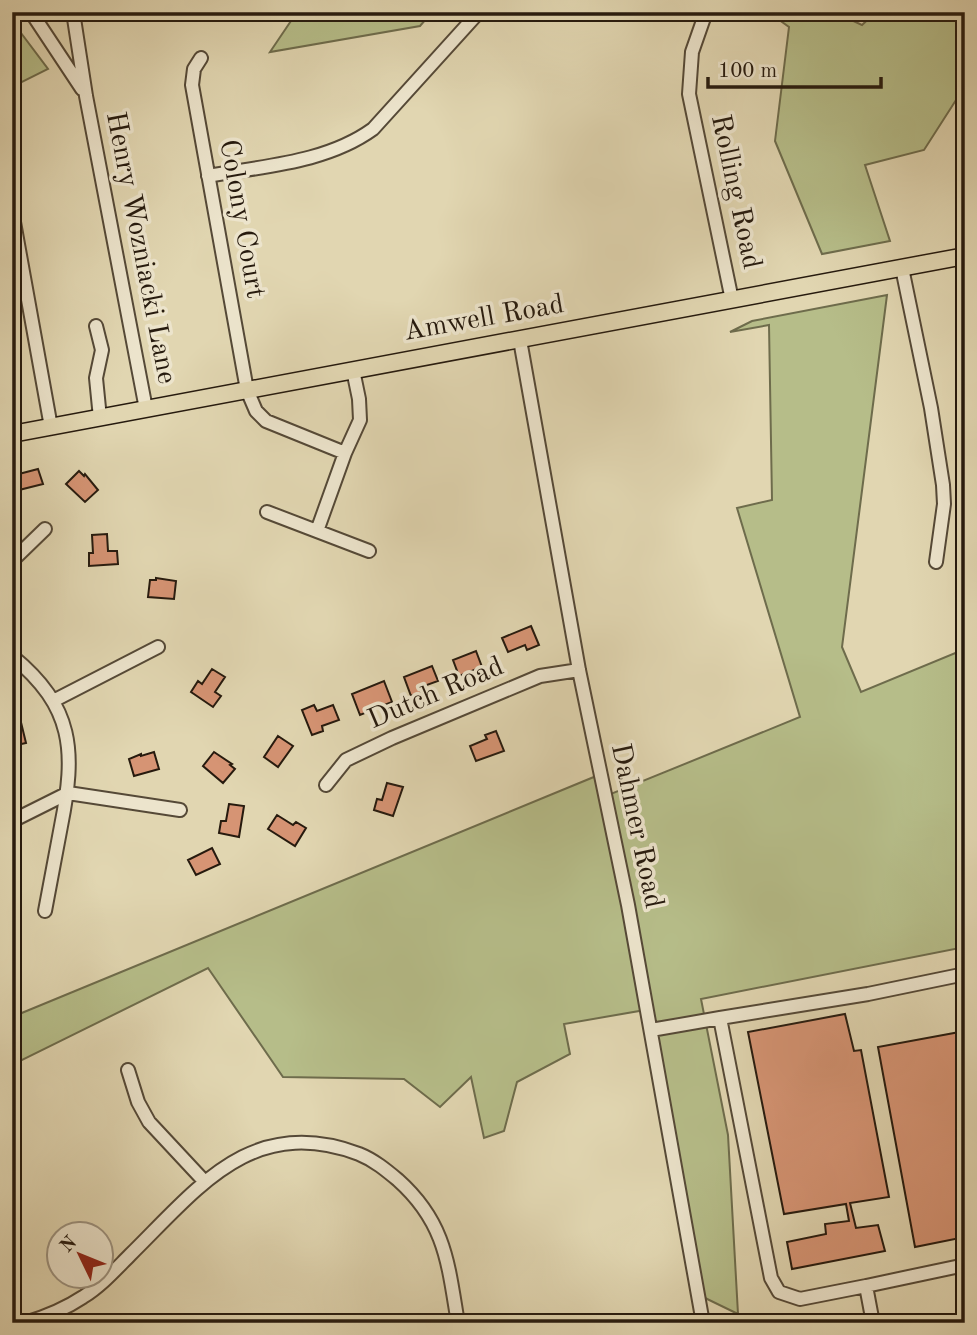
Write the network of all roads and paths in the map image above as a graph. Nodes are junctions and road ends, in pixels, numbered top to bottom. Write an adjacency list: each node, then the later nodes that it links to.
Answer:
1 (31, 12): 6 (street)
2 (73, 12): 6 (street, Henry Wozniacki Lane)
3 (479, 12): 7 (street)
4 (706, 12): 11 (street, Rolling Road)
5 (201, 58): 7 (street, Colony Court)
6 (86, 96): 16 (street, Henry Wozniacki Lane)
7 (208, 176): 15 (street, Colony Court)
8 (12, 211): 18 (street)
9 (965, 256): 10 (main road, Amwell Road)
10 (902, 268): 11 (main road, Amwell Road); 26 (street)
11 (732, 300): 13 (main road, Amwell Road)
12 (96, 326): 17 (street)
13 (520, 340): 14 (main road, Amwell Road); 29 (street, Dahmer Road)
14 (353, 370): 15 (main road, Amwell Road); 20 (street)
15 (247, 390): 16 (main road, Amwell Road); 20 (street, Colony Court)
16 (146, 409): 17 (main road, Amwell Road)
17 (100, 418): 18 (main road, Amwell Road)
18 (51, 427): 19 (main road, Amwell Road)
19 (12, 435)
20 (345, 453): 23 (street)
21 (267, 512): 23 (street)
22 (45, 529): 25 (street)
23 (317, 531): 24 (street)
24 (369, 551)
25 (12, 561)
26 (936, 562)
27 (158, 647): 30 (street)
28 (12, 656): 30 (street)
29 (579, 670): 31 (street, Dutch Road); 38 (street, Dahmer Road)
30 (53, 701): 32 (street)
31 (326, 785)
32 (68, 793): 33 (street); 34 (street); 35 (street)
33 (180, 810)
34 (12, 821)
35 (45, 911)
36 (965, 974): 37 (street)
37 (720, 1018): 38 (street); 42 (street)
38 (651, 1030): 45 (street, Dahmer Road)
39 (128, 1070): 40 (street)
40 (204, 1181): 43 (street); 44 (street)
41 (965, 1265): 42 (street)
42 (866, 1286): 46 (street)
43 (25, 1323)
44 (458, 1323)
45 (703, 1323)
46 (873, 1323)

